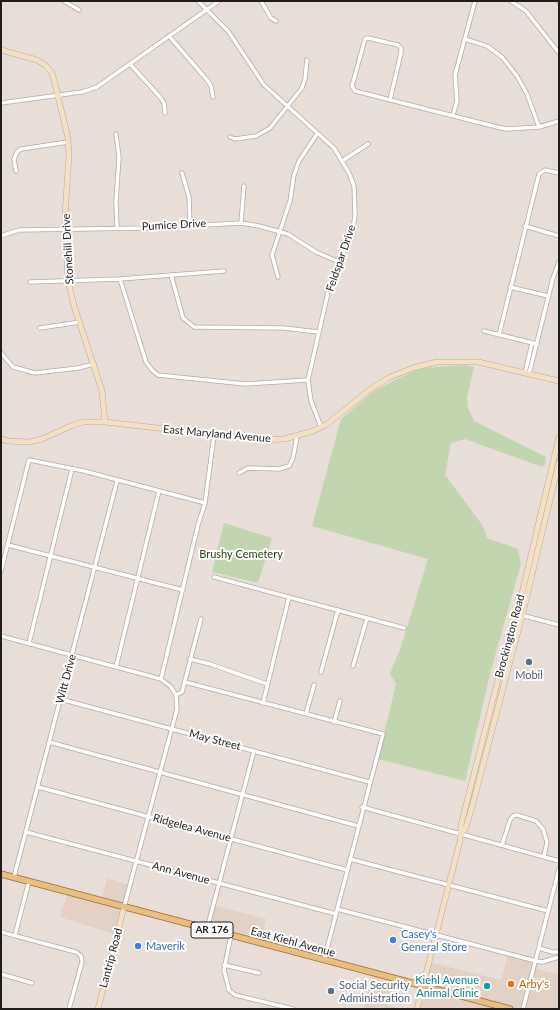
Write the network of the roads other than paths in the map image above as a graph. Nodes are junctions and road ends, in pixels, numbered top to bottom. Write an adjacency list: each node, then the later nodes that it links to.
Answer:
1 (64, 1): 8 (street)
2 (198, 1): 7 (street, Feldspar Drive)
3 (219, 1): 7 (street)
4 (261, 1): 9 (street)
5 (475, 1): 11 (street)
6 (511, 1): 13 (street)
7 (207, 9): 10 (street); 20 (street, Feldspar Drive)
8 (79, 10)
9 (276, 21)
10 (169, 36): 15 (street); 17 (street)
11 (465, 40): 22 (street); 24 (street)
12 (1, 50): 16 (street, Stonehill Drive)
13 (559, 53)
14 (307, 60): 20 (street)
15 (130, 64): 16 (street); 21 (street)
16 (58, 95): 19 (street); 28 (street, Stonehill Drive)
17 (213, 98)
18 (390, 100): 18 (street); 22 (street)
19 (1, 103)
20 (287, 107): 26 (street, Feldspar Drive); 27 (street)
21 (165, 113)
22 (453, 115): 24 (street)
23 (559, 121): 24 (street)
24 (539, 127)
25 (116, 134): 38 (street)
26 (317, 134): 30 (street, Feldspar Drive); 40 (street)
27 (230, 137)
28 (68, 142): 31 (street); 39 (street, Stonehill Drive)
29 (368, 144): 30 (street)
30 (342, 160): 43 (street, Feldspar Drive)
31 (16, 171)
32 (182, 173): 36 (street)
33 (559, 173): 37 (street)
34 (244, 186): 35 (street)
35 (241, 223): 36 (street, Pumice Drive); 40 (street, Pumice Drive)
36 (190, 225): 38 (street, Pumice Drive)
37 (525, 226): 42 (street); 51 (street)
38 (117, 227): 39 (street, Pumice Drive)
39 (66, 229): 41 (street, Pumice Drive); 49 (street, Stonehill Drive)
40 (280, 231): 43 (street, Pumice Drive); 47 (street)
41 (1, 236)
42 (559, 236)
43 (339, 262): 56 (street, Feldspar Drive)
44 (559, 262): 52 (street)
45 (224, 271): 46 (street)
46 (171, 275): 48 (street); 56 (street)
47 (278, 277)
48 (120, 279): 49 (street); 63 (street)
49 (68, 281): 50 (street); 53 (street, Stonehill Drive)
50 (30, 282)
51 (510, 287): 52 (street); 57 (street)
52 (548, 296): 59 (street)
53 (80, 322): 54 (street); 61 (street, Stonehill Drive)
54 (40, 328)
55 (484, 331): 57 (street)
56 (318, 332): 63 (street, Feldspar Drive)
57 (499, 335): 58 (street)
58 (532, 343): 59 (street); 62 (street)
59 (537, 344): 62 (street)
60 (1, 353): 61 (street)
61 (94, 364): 65 (street, Stonehill Drive)
62 (527, 373): 64 (street, East Maryland Avenue); 66 (street, East Maryland Avenue)
63 (308, 380): 66 (street, Feldspar Drive)
64 (559, 382)
65 (105, 422): 67 (street, East Maryland Avenue); 70 (street, East Maryland Avenue)
66 (321, 427): 68 (street, East Maryland Avenue)
67 (214, 435): 68 (street, East Maryland Avenue); 76 (street)
68 (297, 436): 73 (street)
69 (559, 438): 86 (street, Brockington Road)
70 (1, 439)
71 (559, 462): 86 (street, Brockington Road)
72 (72, 469): 74 (street); 77 (street); 78 (street)
73 (239, 473)
74 (117, 481): 75 (street); 79 (street, Witt Drive)
75 (159, 491): 76 (street); 82 (street)
76 (205, 503): 83 (street)
77 (8, 545): 78 (street); 80 (street)
78 (51, 556): 79 (street); 92 (street)
79 (95, 567): 82 (street); 93 (street, Witt Drive)
80 (1, 571)
81 (214, 577): 84 (street)
82 (138, 578): 83 (street); 96 (street)
83 (183, 590): 98 (street)
84 (289, 597): 85 (street); 100 (street)
85 (338, 610): 87 (street); 97 (street)
86 (519, 615): 89 (street); 119 (street, Brockington Road)
87 (367, 618): 90 (street); 95 (street)
88 (201, 619): 94 (street)
89 (559, 625)
90 (404, 628)
91 (1, 636): 92 (street)
92 (29, 643): 93 (street)
93 (72, 655): 96 (street); 103 (street, Witt Drive)
94 (190, 659): 99 (street); 100 (street)
95 (353, 666)
96 (116, 667): 98 (street)
97 (322, 672)
98 (161, 679): 102 (street)
99 (185, 682): 102 (street); 105 (street)
100 (267, 684): 105 (street)
101 (314, 685): 106 (street)
102 (176, 695): 108 (street)
103 (60, 699): 108 (street, May Street); 109 (street, Witt Drive)
104 (340, 701): 107 (street)
105 (263, 703): 106 (street)
106 (306, 714): 107 (street)
107 (334, 722): 112 (street)
108 (172, 729): 110 (street, May Street); 111 (street)
109 (49, 742): 111 (street); 113 (street, Witt Drive)
110 (254, 751): 112 (street, May Street); 114 (street)
111 (160, 772): 114 (street); 116 (street)
112 (369, 782): 115 (street)
113 (38, 787): 116 (street, Ridgelea Avenue); 118 (street, Witt Drive)
114 (242, 795): 117 (street); 120 (street)
115 (362, 807): 117 (street); 119 (street)
116 (148, 816): 120 (street, Ridgelea Avenue); 125 (street)
117 (358, 826): 123 (street)
118 (26, 832): 125 (street, Ann Avenue); 129 (street, Witt Drive)
119 (462, 834): 121 (street); 132 (street, Brockington Road)
120 (230, 839): 127 (street, Ridgelea Avenue); 131 (street)
121 (502, 846): 122 (street); 122 (street)
122 (544, 856): 124 (street)
123 (350, 859): 127 (street); 132 (street)
124 (559, 860)
125 (137, 861): 131 (street, Ann Avenue); 133 (street)
126 (559, 869): 135 (street)
127 (347, 870): 134 (street)
128 (1, 874): 129 (main road, East Kiehl Avenue / AR 176)
129 (14, 877): 130 (main road, East Kiehl Avenue / AR 176)
130 (30, 881): 133 (main road, East Kiehl Avenue / AR 176); 141 (street)
131 (218, 883): 136 (street, Ann Avenue); 137 (street)
132 (448, 885): 135 (street); 140 (street, Brockington Road)
133 (124, 907): 137 (main road, East Kiehl Avenue / AR 176); 155 (street, Lantrip Road)
134 (337, 909): 136 (street); 140 (street)
135 (548, 911): 142 (street)
136 (336, 914): 147 (street)
137 (207, 929): 139 (main road, East Kiehl Avenue / AR 176)
138 (1, 932): 141 (street)
139 (231, 935): 147 (main road, East Kiehl Avenue / AR 176); 149 (street)
140 (436, 935): 148 (street); 153 (street, Brockington Road)
141 (15, 936): 154 (street)
142 (539, 948): 143 (street); 148 (street)
143 (552, 952): 144 (street); 146 (street)
144 (559, 952)
145 (559, 957): 146 (street)
146 (552, 959): 148 (street)
147 (324, 960): 153 (main road, East Kiehl Avenue / AR 176)
148 (536, 961): 159 (street)
149 (224, 965): 151 (street); 156 (street)
150 (1, 974): 152 (street)
151 (259, 974)
152 (32, 983)
153 (422, 986): 157 (street, Brockington Road); 158 (main road, East Kiehl Avenue / AR 176)
154 (69, 1009)
155 (98, 1009)
156 (293, 1009)
157 (417, 1009)
158 (510, 1009)
159 (523, 1009)

